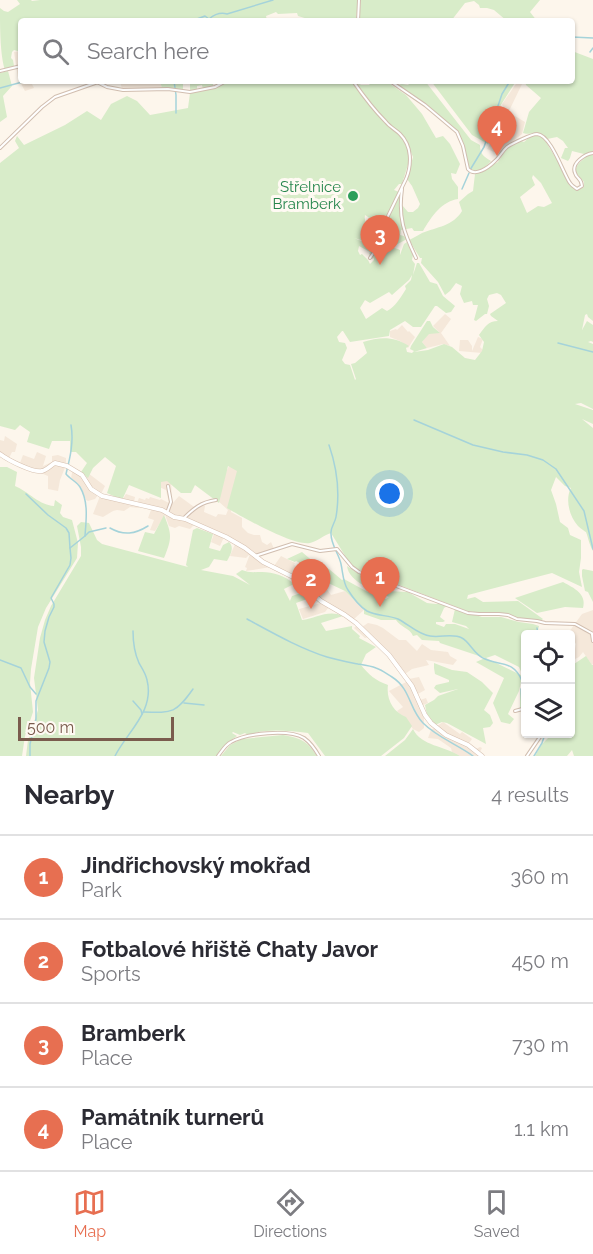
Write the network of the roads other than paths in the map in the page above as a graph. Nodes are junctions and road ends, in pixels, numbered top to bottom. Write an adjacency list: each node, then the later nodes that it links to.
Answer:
1 (359, 0): 2 (street)
2 (357, 18)
3 (18, 67): 4 (street)
4 (0, 71)
5 (91, 84): 10 (street)
6 (100, 84): 7 (street)
7 (220, 84)
8 (355, 84): 12 (street)
9 (394, 84): 11 (street)
10 (0, 148)
11 (593, 153)
12 (402, 187): 13 (street); 14 (street)
13 (370, 258)
14 (416, 258)
15 (0, 454): 18 (street)
16 (168, 486): 18 (street)
17 (216, 500): 19 (street)
18 (167, 513): 19 (street)
19 (183, 519): 20 (street)
20 (255, 556): 21 (street); 28 (street)
21 (593, 634): 22 (street)
22 (593, 641)
23 (521, 709): 24 (street)
24 (515, 711)
25 (539, 738): 29 (street)
26 (218, 756): 27 (street)
27 (320, 756)
28 (482, 756)
29 (527, 756)

